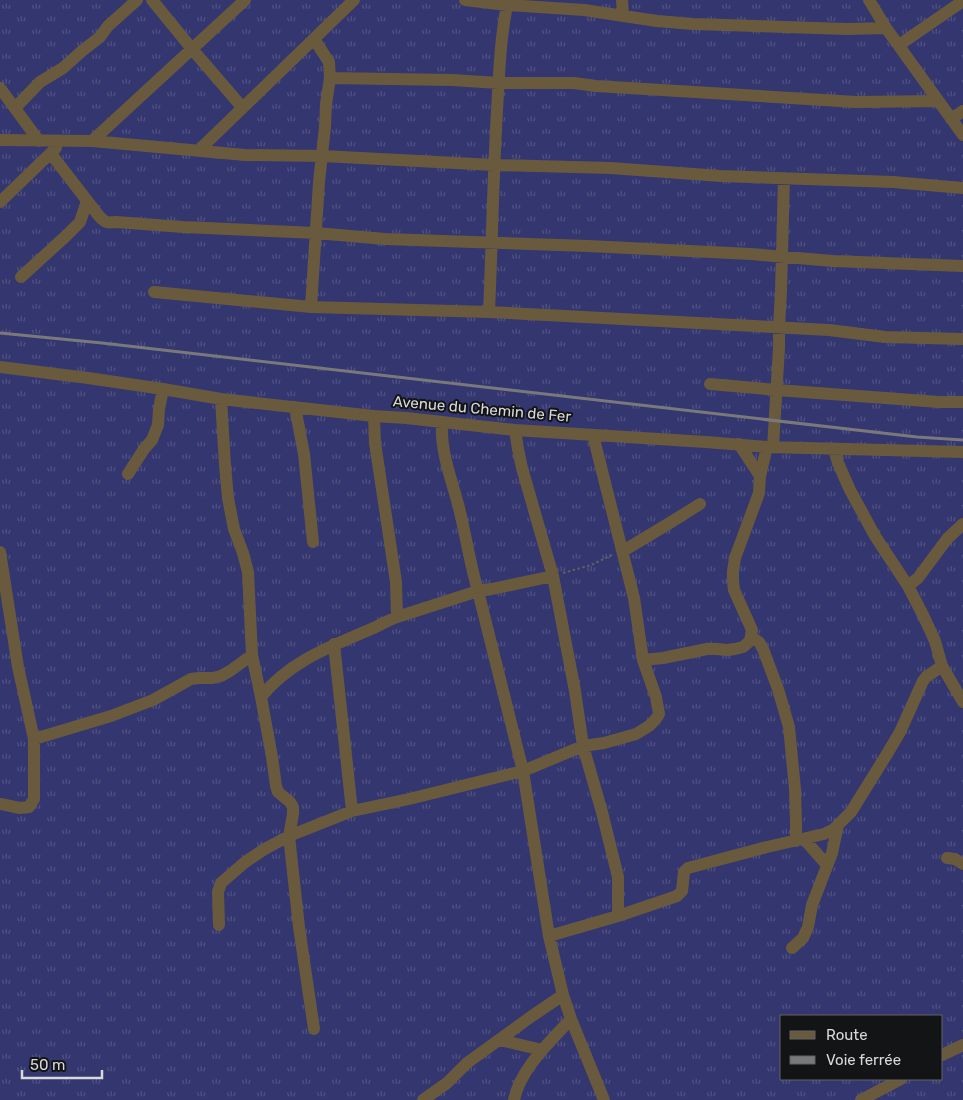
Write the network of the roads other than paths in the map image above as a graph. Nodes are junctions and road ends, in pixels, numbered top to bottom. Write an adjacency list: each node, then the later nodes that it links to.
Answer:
1 (137, 0): 21 (street)
2 (152, 0): 15 (street)
3 (245, 0): 15 (street)
4 (354, 0): 13 (street)
5 (465, 0): 9 (street)
6 (622, 0): 11 (street)
7 (869, 0): 12 (street)
8 (963, 1): 14 (street)
9 (507, 5): 10 (street); 17 (street)
10 (582, 5): 11 (street)
11 (623, 15): 12 (street)
12 (886, 28): 14 (street)
13 (314, 39): 16 (street); 20 (street)
14 (899, 45): 19 (street)
15 (192, 49): 20 (street); 27 (street)
16 (330, 78): 17 (street); 31 (street)
17 (499, 83): 19 (street); 32 (street)
18 (0, 88): 21 (street)
19 (938, 101): 23 (street)
20 (242, 106): 29 (street)
21 (15, 108): 26 (street)
22 (963, 111): 23 (street)
23 (951, 119): 24 (street)
24 (963, 135)
25 (0, 140): 26 (street)
26 (39, 141): 28 (street)
27 (92, 141): 28 (street); 29 (street)
28 (63, 142): 30 (street)
29 (198, 151): 31 (street)
30 (51, 154): 35 (street); 36 (street)
31 (322, 156): 32 (street); 37 (street)
32 (494, 165): 33 (street); 38 (street)
33 (784, 178): 34 (street); 39 (street)
34 (963, 188)
35 (87, 201): 37 (street); 41 (street)
36 (0, 202)
37 (316, 233): 38 (street); 43 (street)
38 (492, 242): 39 (street); 44 (street)
39 (782, 256): 40 (street); 45 (street)
40 (963, 266)
41 (21, 277)
42 (154, 292): 43 (street)
43 (311, 307): 44 (street)
44 (489, 312): 45 (street)
45 (779, 327): 46 (street); 50 (street)
46 (963, 338)
47 (0, 367): 49 (street, Avenue du Chemin de Fer)
48 (710, 384): 50 (street)
49 (163, 388): 51 (street, Avenue du Chemin de Fer); 62 (street)
50 (777, 390): 52 (street); 59 (street)
51 (221, 399): 53 (street, Avenue du Chemin de Fer); 75 (street)
52 (963, 402)
53 (295, 407): 54 (street, Avenue du Chemin de Fer); 66 (street)
54 (374, 416): 55 (street, Avenue du Chemin de Fer); 72 (street)
55 (442, 422): 56 (street, Avenue du Chemin de Fer); 71 (street)
56 (515, 430): 57 (street, Avenue du Chemin de Fer); 69 (street)
57 (593, 435): 58 (street, Avenue du Chemin de Fer); 67 (street)
58 (739, 444): 59 (street, Avenue du Chemin de Fer); 63 (street)
59 (770, 447): 60 (street, Avenue du Chemin de Fer); 63 (street)
60 (834, 448): 61 (street, Avenue du Chemin de Fer); 70 (street)
61 (963, 452)
62 (128, 474)
63 (760, 476): 73 (street)
64 (700, 504): 67 (street)
65 (963, 524): 70 (street)
66 (313, 542)
67 (622, 551): 76 (street)
68 (0, 552): 80 (street)
69 (553, 576): 71 (street); 81 (street)
70 (908, 586): 77 (street)
71 (478, 591): 72 (street); 82 (street)
72 (397, 617): 74 (street)
73 (751, 637): 76 (street); 87 (street)
74 (334, 644): 78 (street); 84 (street)
75 (252, 655): 78 (street); 80 (street)
76 (643, 660): 81 (street)
77 (942, 666): 79 (street); 85 (street)
78 (261, 697): 86 (street)
79 (963, 702)
80 (34, 739): 83 (street)
81 (583, 746): 82 (street); 91 (street)
82 (523, 771): 84 (street); 93 (street)
83 (0, 804)
84 (352, 811): 86 (street)
85 (838, 826): 87 (street); 90 (street)
86 (288, 836): 92 (street); 97 (street)
87 (800, 840): 90 (street); 91 (street)
88 (947, 858): 89 (street)
89 (963, 864)
90 (828, 865): 94 (street)
91 (618, 916): 93 (street)
92 (219, 925)
93 (549, 936): 95 (street)
94 (792, 948)
95 (563, 995): 96 (street); 98 (street)
96 (571, 1019): 100 (street); 105 (street)
97 (314, 1029)
98 (500, 1040): 100 (street); 103 (street)
99 (963, 1045): 101 (street)
100 (542, 1050): 104 (street)
101 (943, 1055)
102 (899, 1080): 106 (street)
103 (423, 1100)
104 (514, 1100)
105 (604, 1100)
106 (861, 1100)

